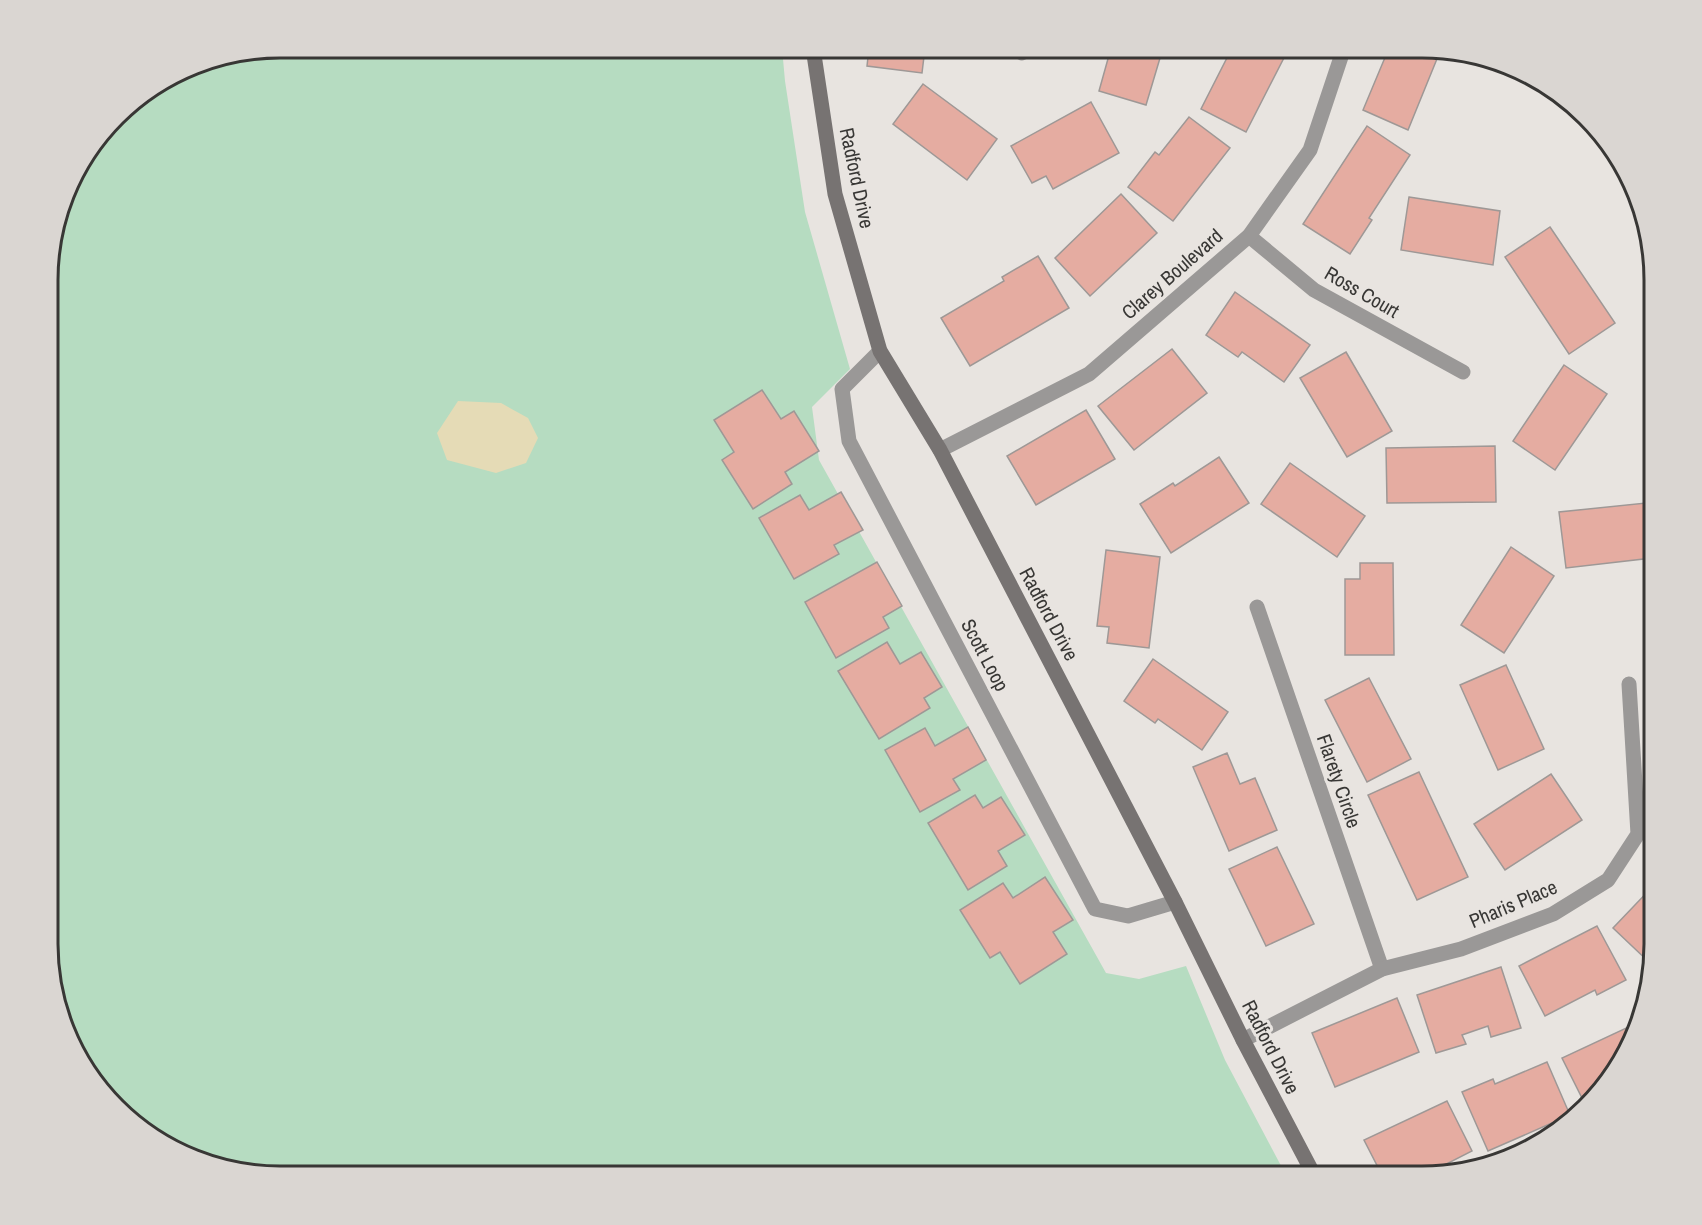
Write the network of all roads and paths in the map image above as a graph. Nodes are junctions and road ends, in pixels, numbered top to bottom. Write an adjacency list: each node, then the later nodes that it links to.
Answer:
1 (815, 58): 4 (street, Radford Drive)
2 (1341, 58): 3 (street, Clarey Boulevard)
3 (1249, 236): 5 (street, Ross Court); 6 (street, Clarey Boulevard)
4 (880, 351): 6 (street, Radford Drive); 9 (street, Scott Loop)
5 (1463, 372)
6 (940, 450): 9 (street, Radford Drive)
7 (1257, 607): 10 (street, Flarety Circle)
8 (1629, 684): 10 (street, Pharis Place)
9 (1176, 902): 11 (street, Radford Drive)
10 (1382, 969): 11 (street, Pharis Place)
11 (1243, 1041): 12 (street, Radford Drive)
12 (1309, 1166)

